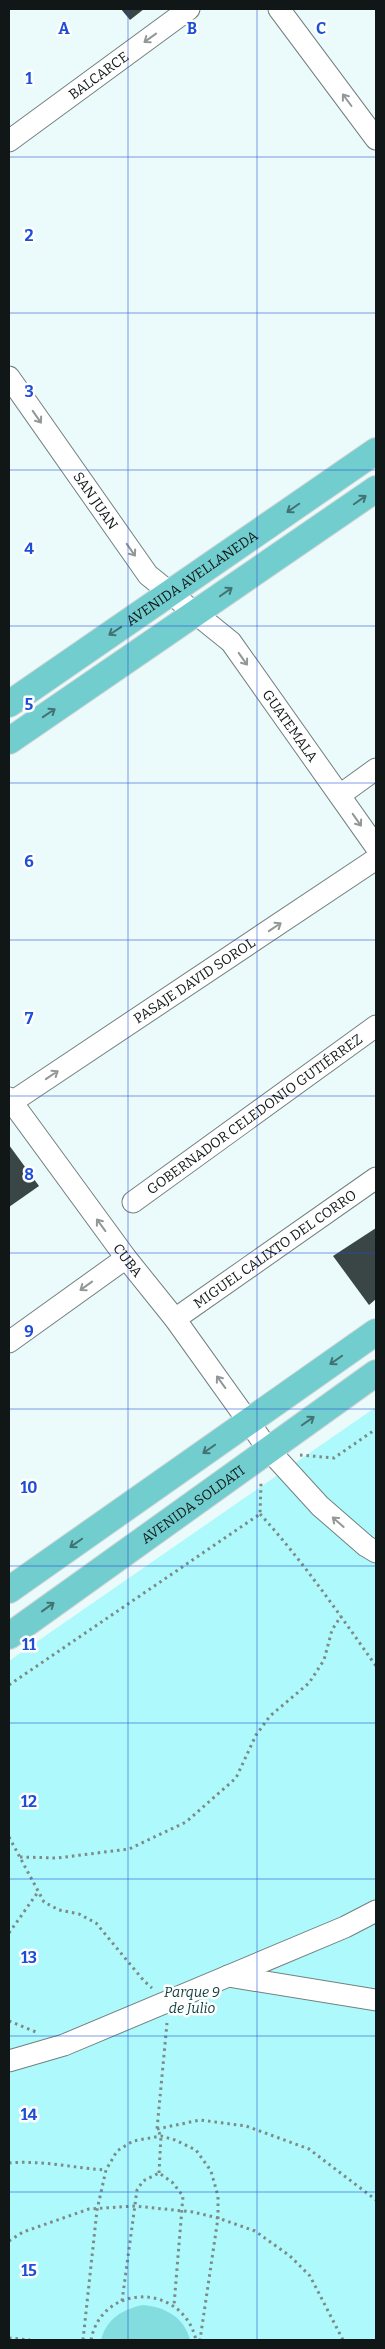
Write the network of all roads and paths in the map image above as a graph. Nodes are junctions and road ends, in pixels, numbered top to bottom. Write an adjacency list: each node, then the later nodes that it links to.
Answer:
1 (189, 9): 4 (street, BALCARCE, one-way to 4)
2 (279, 9): 3 (street, one-way to 2)
3 (376, 139)
4 (9, 141)
5 (9, 378): 8 (street, SAN JUAN, one-way to 8)
6 (376, 451): 8 (main road, AVENIDA AVELLANEDA, one-way to 8)
7 (376, 488): 9 (main road, one-way to 7)
8 (169, 594): 9 (street, SAN JUAN); 10 (main road, AVENIDA AVELLANEDA, one-way to 10)
9 (196, 612): 11 (main road, one-way to 9); 13 (street, GUATEMALA, one-way to 13)
10 (9, 704)
11 (9, 741)
12 (376, 769): 13 (street)
13 (340, 795): 14 (street, GUATEMALA, one-way to 14)
14 (376, 847)
15 (376, 859): 17 (street, PASAJE DAVID SOROL, one-way to 15)
16 (376, 1026): 19 (street, GOBERNADOR CELEDONIO GUTIÉRREZ)
17 (10, 1100): 20 (street, CUBA, one-way to 17)
18 (376, 1178): 21 (street, MIGUEL CALIXTO DEL CORRO)
19 (133, 1202)
20 (126, 1258): 21 (street, CUBA); 23 (street, one-way to 23)
21 (175, 1319): 25 (street, CUBA, one-way to 21)
22 (376, 1332): 25 (main road, one-way to 25)
23 (9, 1342)
24 (376, 1373): 27 (main road, AVENIDA SOLDATI, one-way to 24)
25 (249, 1422): 27 (street, CUBA); 30 (main road, one-way to 30)
26 (376, 1429): 27 (path)
27 (274, 1456): 28 (path); 29 (street, CUBA, one-way to 27); 32 (main road, AVENIDA SOLDATI, one-way to 27)
28 (260, 1514): 31 (path); 34 (path)
29 (376, 1552)
30 (9, 1590)
31 (341, 1616): 33 (path); 36 (path)
32 (9, 1636)
33 (376, 1666)
34 (9, 1685)
35 (9, 1837): 36 (path)
36 (20, 1857): 37 (path)
37 (38, 1892): 39 (path); 42 (path)
38 (376, 1911): 40 (street)
39 (9, 1933)
40 (228, 1976): 41 (street); 42 (street)
41 (376, 2000)
42 (169, 2001): 43 (street); 44 (path)
43 (9, 2060)
44 (157, 2129): 45 (path); 49 (path)
45 (162, 2136): 47 (path); 48 (path); 53 (path)
46 (9, 2163): 47 (path)
47 (106, 2170): 51 (path)
48 (159, 2173): 50 (path); 52 (path)
49 (376, 2200)
50 (135, 2206): 51 (path); 52 (path); 55 (path)
51 (97, 2210): 54 (path); 59 (path)
52 (183, 2211): 53 (path); 56 (path)
53 (218, 2218): 61 (path); 62 (path)
54 (9, 2241)
55 (122, 2301): 56 (path); 60 (path)
56 (174, 2305): 61 (path)
57 (9, 2338): 58 (path)
58 (30, 2340)
59 (83, 2340)
60 (90, 2340)
61 (198, 2340)
62 (344, 2340)

